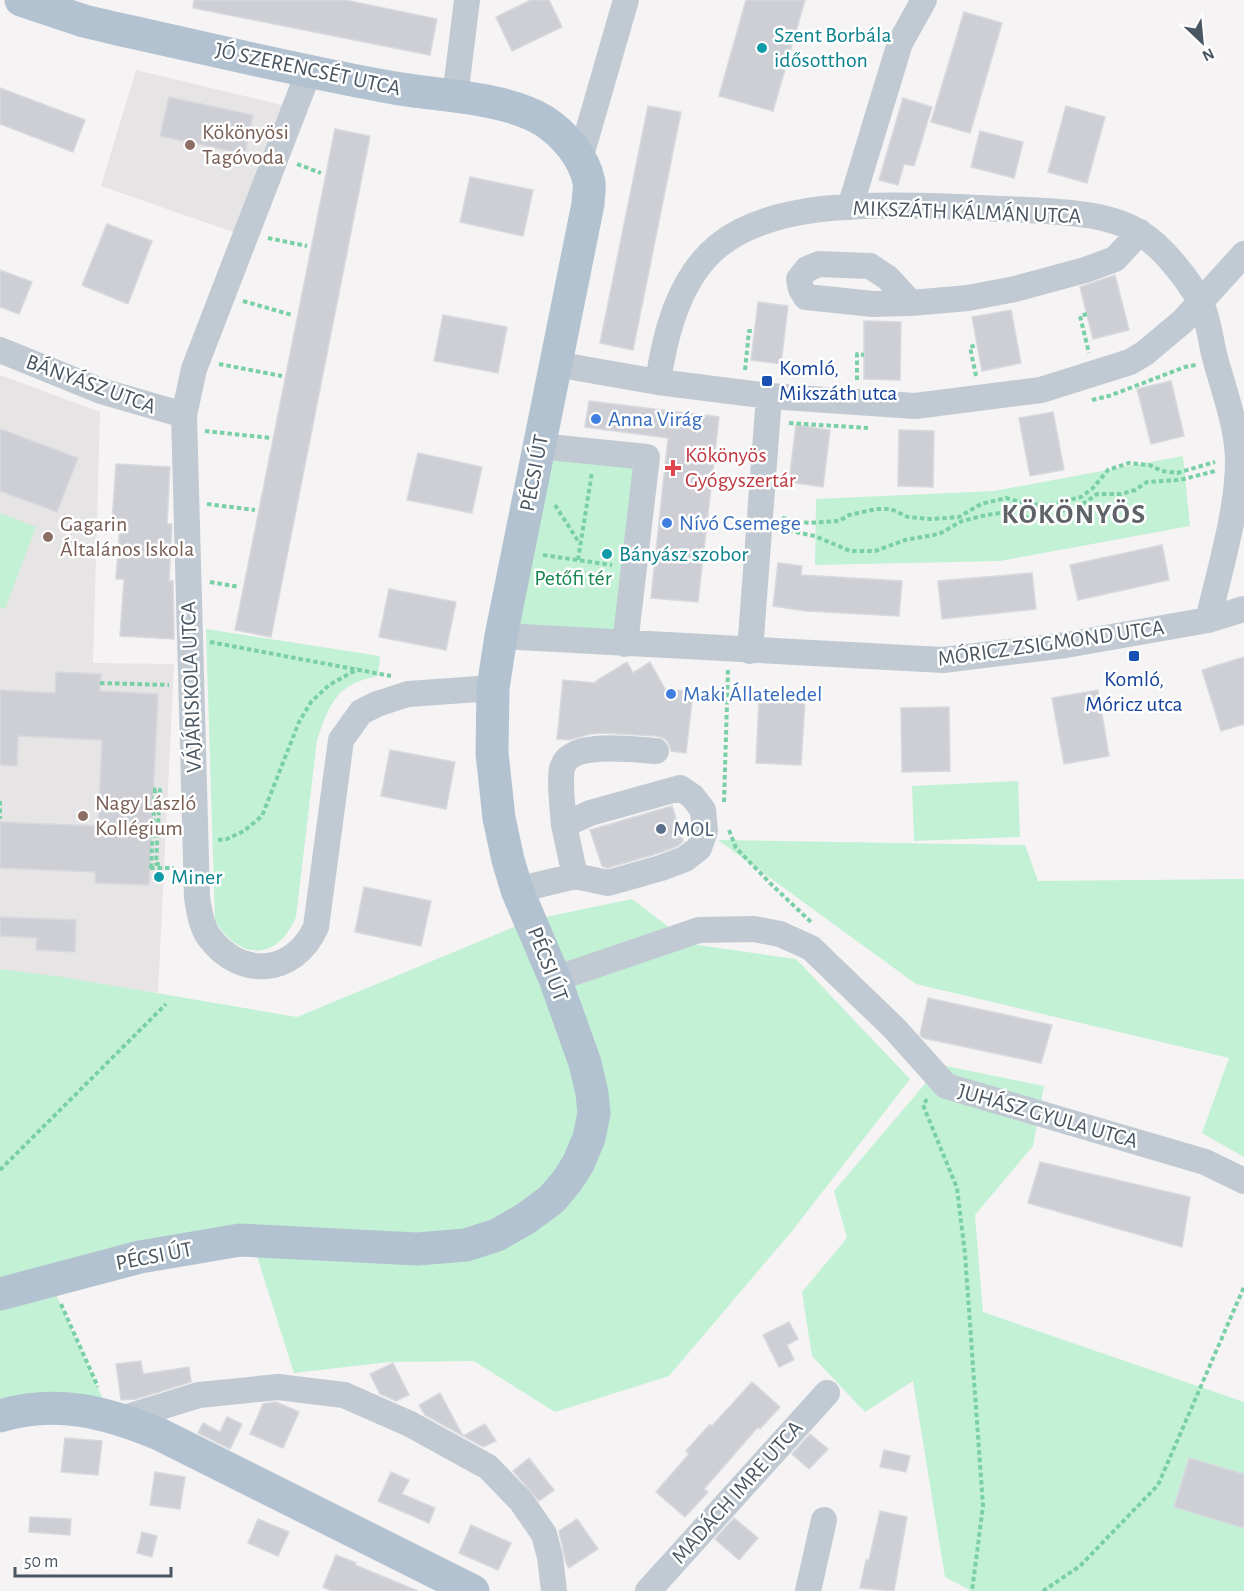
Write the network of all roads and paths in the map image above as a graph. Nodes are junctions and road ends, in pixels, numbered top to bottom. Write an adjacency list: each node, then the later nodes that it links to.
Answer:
1 (21, 0): 5 (main road, JÓ SZERENCSÉT UTCA)
2 (467, 0): 6 (street)
3 (626, 0): 7 (street)
4 (924, 0): 8 (street)
5 (309, 70): 6 (main road, JÓ SZERENCSÉT UTCA); 9 (street, VÁJÁRISKOLA UTCA)
6 (455, 98): 7 (main road, JÓ SZERENCSÉT UTCA)
7 (580, 159): 25 (main road, PÉCSI ÚT)
8 (850, 207): 10 (street, MIKSZÁTH KÁLMÁN UTCA); 30 (street, MIKSZÁTH KÁLMÁN UTCA)
9 (247, 231): 11 (path); 13 (street, VÁJÁRISKOLA UTCA)
10 (1140, 232): 14 (street, MIKSZÁTH KÁLMÁN UTCA); 15 (street)
11 (307, 246)
12 (1244, 254): 14 (street)
13 (222, 296): 17 (path); 24 (street, VÁJÁRISKOLA UTCA)
14 (1200, 302): 18 (street); 26 (street)
15 (911, 303)
16 (1087, 314): 23 (path)
17 (292, 315)
18 (1174, 330): 26 (street); 33 (street)
19 (754, 331): 27 (path)
20 (977, 345): 29 (path)
21 (0, 350): 34 (street, BÁNYÁSZ UTCA)
22 (864, 354): 31 (path)
23 (1090, 355)
24 (198, 360): 28 (path); 34 (street, VÁJÁRISKOLA UTCA)
25 (555, 364): 30 (street); 37 (main road, PÉCSI ÚT)
26 (1211, 367): 32 (path); 50 (street)
27 (745, 372)
28 (282, 376)
29 (976, 378)
30 (658, 382): 33 (street)
31 (857, 383)
32 (1086, 401)
33 (768, 409): 35 (path); 44 (street)
34 (184, 421): 36 (path); 41 (street, VÁJÁRISKOLA UTCA)
35 (871, 428)
36 (271, 438)
37 (539, 446): 38 (street); 46 (main road, PÉCSI ÚT)
38 (595, 452): 45 (path); 48 (street)
39 (1222, 460): 44 (path)
40 (1222, 469): 44 (path)
41 (186, 501): 43 (path); 52 (street, VÁJÁRISKOLA UTCA)
42 (553, 501): 45 (path)
43 (255, 510)
44 (760, 519): 54 (street)
45 (581, 545): 47 (path)
46 (518, 551): 47 (path); 51 (main road, PÉCSI ÚT)
47 (579, 560): 48 (path)
48 (634, 568): 53 (street)
49 (1244, 609): 50 (street, MÓRICZ ZSIGMOND UTCA)
50 (1208, 620): 54 (street, MÓRICZ ZSIGMOND UTCA)
51 (501, 636): 53 (street, MÓRICZ ZSIGMOND UTCA); 58 (main road, PÉCSI ÚT)
52 (190, 638): 55 (path); 57 (street, VÁJÁRISKOLA UTCA)
53 (625, 644): 54 (street, MÓRICZ ZSIGMOND UTCA)
54 (740, 651): 62 (path)
55 (358, 669): 59 (path); 66 (path)
56 (100, 683): 57 (path)
57 (191, 686): 66 (street, VÁJÁRISKOLA UTCA)
58 (493, 688): 59 (street, VÁJÁRISKOLA UTCA); 69 (main road, PÉCSI ÚT)
59 (408, 694): 66 (street, VÁJÁRISKOLA UTCA)
60 (656, 751): 64 (street)
61 (0, 801): 63 (path)
62 (724, 805)
63 (0, 819)
64 (564, 825): 68 (street); 68 (street)
65 (728, 827): 70 (path)
66 (195, 843)
67 (150, 868): 67 (path)
68 (575, 876): 69 (street)
69 (517, 890): 71 (main road, PÉCSI ÚT)
70 (815, 925)
71 (555, 979): 73 (street, JUHÁSZ GYULA UTCA); 76 (main road, PÉCSI ÚT)
72 (166, 1004): 74 (path)
73 (938, 1076): 75 (street, JUHÁSZ GYULA UTCA); 87 (path)
74 (0, 1170)
75 (1244, 1181)
76 (50, 1281): 78 (main road, PÉCSI ÚT); 81 (path)
77 (1244, 1287): 88 (path)
78 (0, 1294)
79 (827, 1393): 85 (street, MADÁCH IMRE UTCA)
80 (0, 1416): 81 (main road)
81 (116, 1418): 83 (main road); 84 (street)
82 (824, 1520): 86 (street)
83 (473, 1591)
84 (554, 1591)
85 (648, 1591)
86 (808, 1591)
87 (972, 1591)
88 (1043, 1591)

